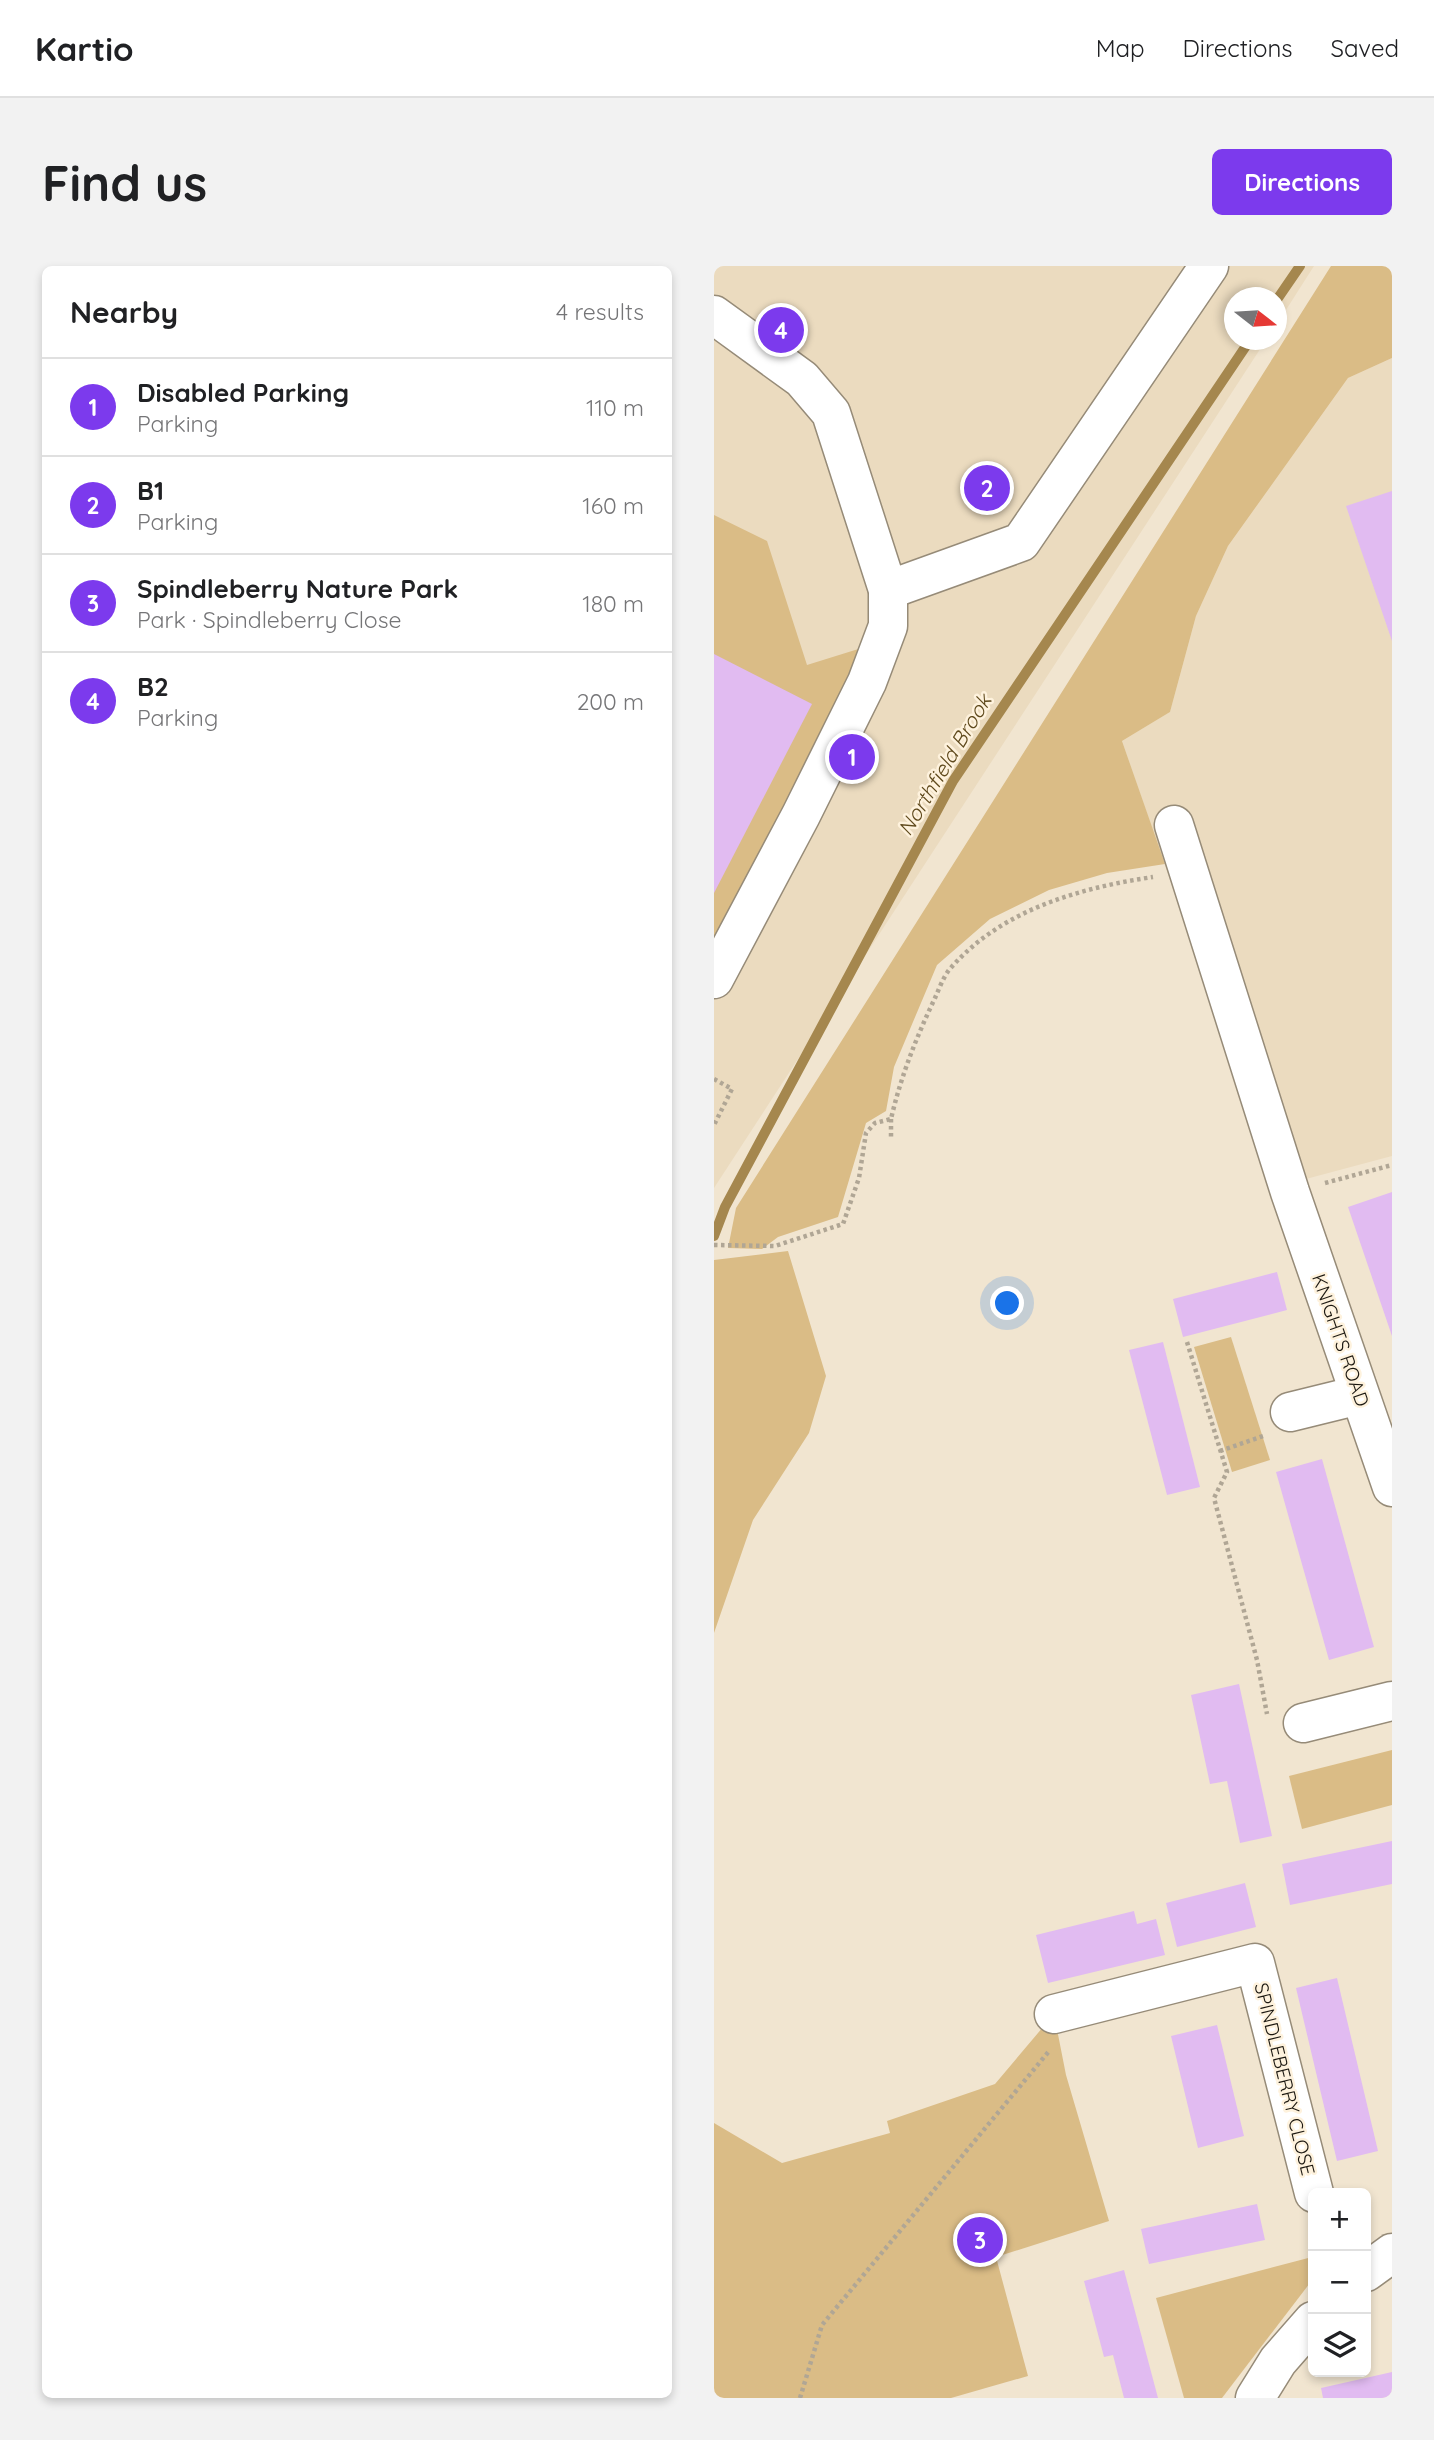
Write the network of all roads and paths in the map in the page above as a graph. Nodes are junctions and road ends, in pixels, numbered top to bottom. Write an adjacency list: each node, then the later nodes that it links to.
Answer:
1 (1209, 266): 3 (street)
2 (714, 315): 3 (street)
3 (888, 590): 6 (street)
4 (1174, 825): 5 (street, KNIGHTS ROAD)
5 (1188, 869): 8 (path); 12 (street, KNIGHTS ROAD)
6 (714, 979)
7 (714, 1079): 9 (path)
8 (891, 1119): 10 (path); 13 (path)
9 (714, 1125)
10 (891, 1137)
11 (1392, 1165): 12 (path)
12 (1290, 1192): 15 (street, KNIGHTS ROAD)
13 (714, 1245)
14 (1187, 1342): 18 (path)
15 (1360, 1395): 16 (street); 17 (street, KNIGHTS ROAD)
16 (1290, 1412)
17 (1392, 1487)
18 (1256, 1660)
19 (1392, 1701): 20 (street)
20 (1303, 1723)
21 (1053, 2031): 22 (street, SPINDLEBERRY CLOSE); 26 (path)
22 (1313, 2188)
23 (1392, 2253): 24 (street)
24 (1371, 2268)
25 (1308, 2327): 27 (street)
26 (800, 2398)
27 (1255, 2398)

